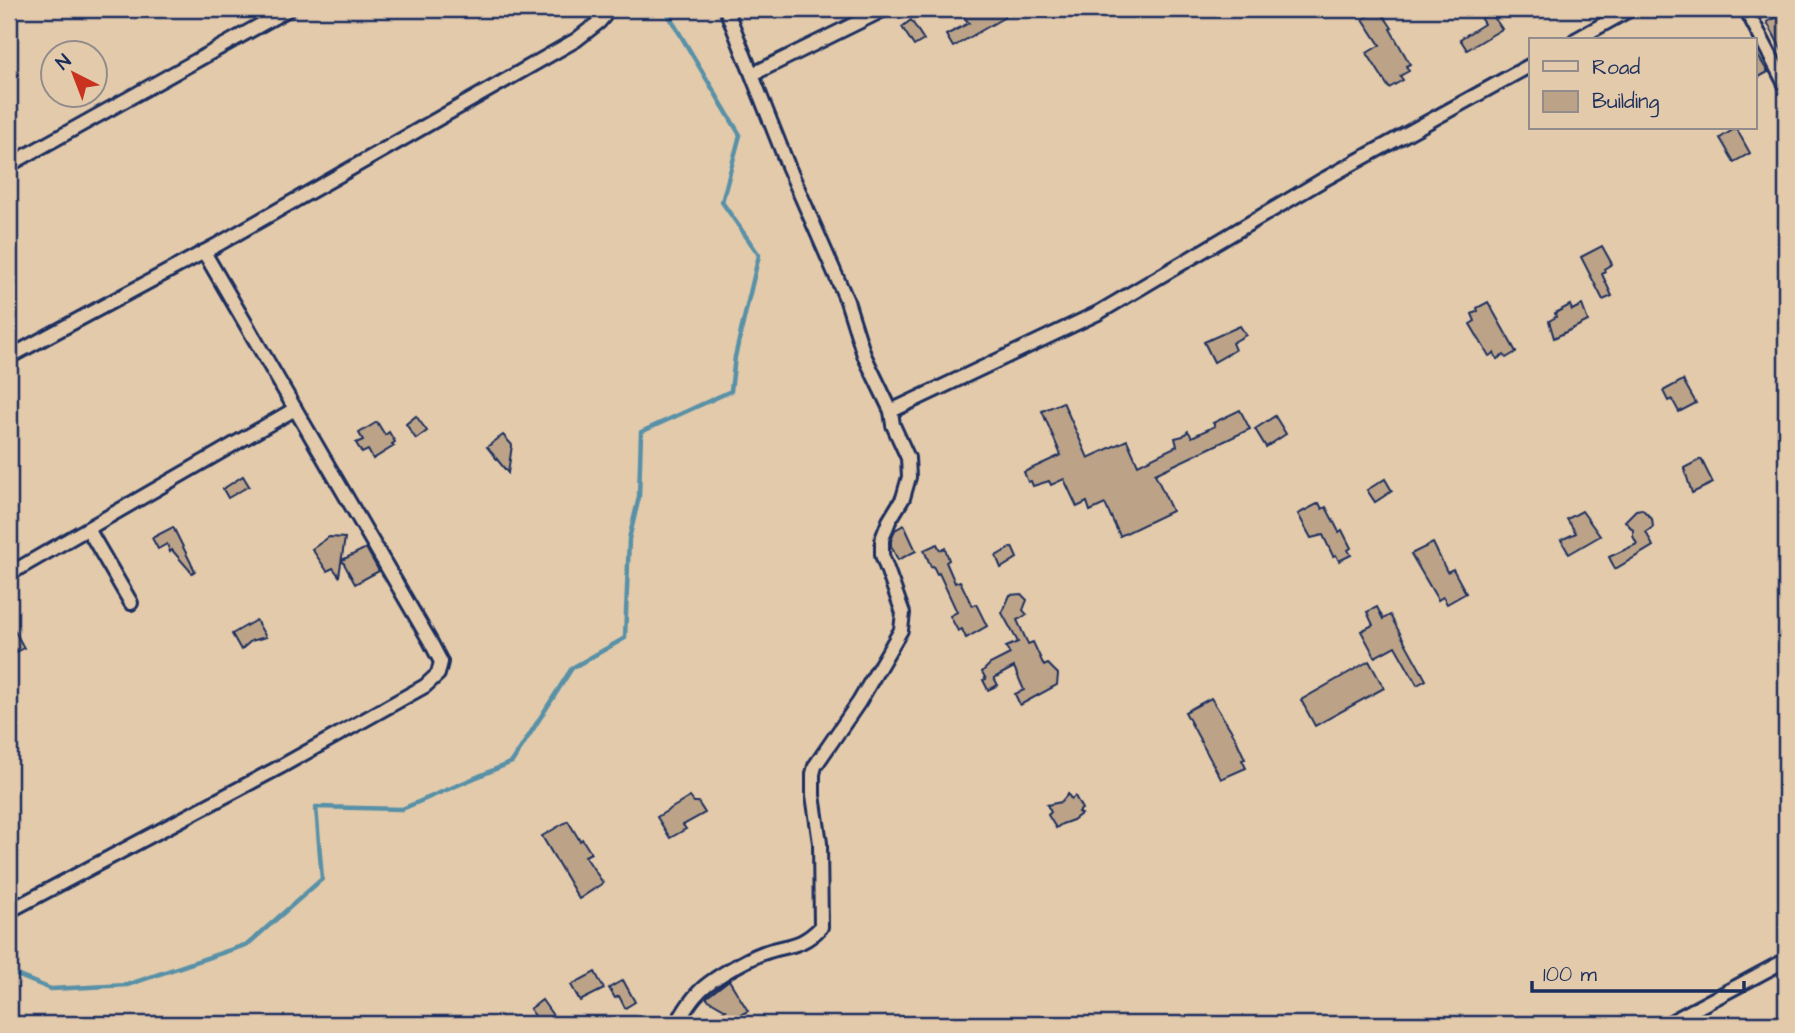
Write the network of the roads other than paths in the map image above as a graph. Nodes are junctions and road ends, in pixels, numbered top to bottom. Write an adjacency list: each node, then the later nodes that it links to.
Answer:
1 (289, 9): 11 (street)
2 (610, 9): 12 (street)
3 (726, 9): 9 (street)
4 (885, 9): 9 (street)
5 (1631, 9): 7 (street)
6 (1746, 9): 10 (street)
7 (1579, 38)
8 (1529, 66): 15 (street)
9 (753, 74): 15 (street)
10 (1786, 86)
11 (9, 165)
12 (204, 252): 13 (street); 14 (street)
13 (9, 356)
14 (295, 409): 16 (street); 19 (street)
15 (891, 411): 21 (street)
16 (88, 529): 17 (street); 18 (street)
17 (9, 574)
18 (131, 603)
19 (9, 911)
20 (1786, 960): 22 (street)
21 (676, 1024)
22 (1667, 1024)

